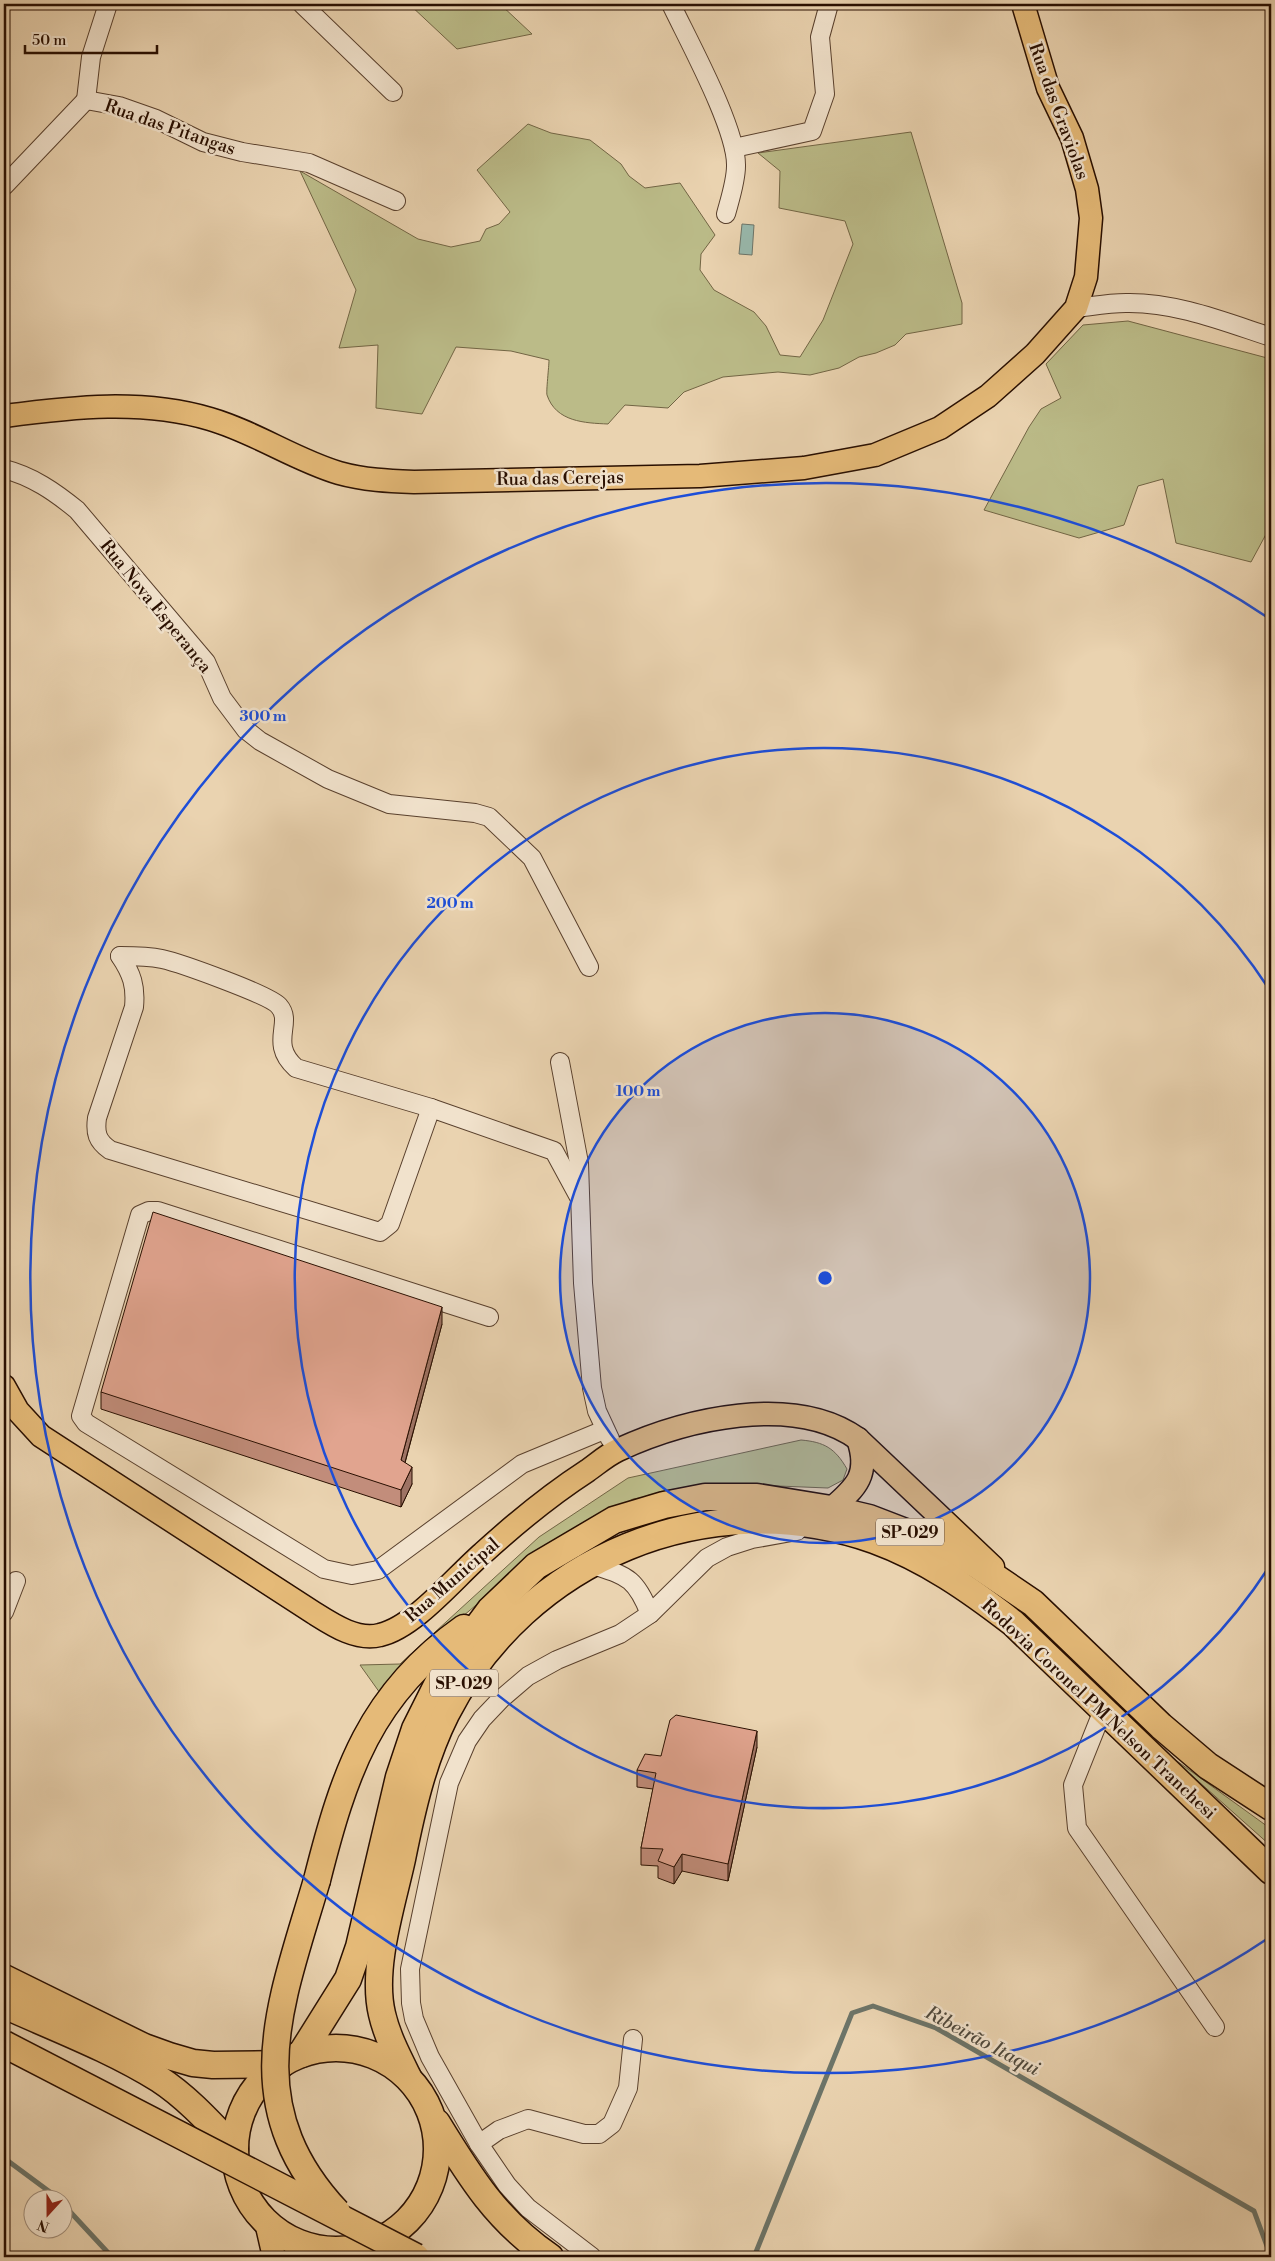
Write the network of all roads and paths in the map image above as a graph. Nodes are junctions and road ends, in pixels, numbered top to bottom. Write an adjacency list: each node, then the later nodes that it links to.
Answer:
1 (108, 4): 7 (street)
2 (302, 4): 6 (street)
3 (670, 4): 8 (street)
4 (829, 4): 8 (street)
5 (1023, 4): 12 (main road, Rua das Graviolas)
6 (393, 92)
7 (86, 100): 9 (street); 10 (street, Rua das Pitangas)
8 (734, 148): 11 (street)
9 (4, 186)
10 (396, 201)
11 (726, 214)
12 (1076, 308): 13 (street); 14 (main road, Rua das Cerejas)
13 (1271, 337)
14 (4, 416)
15 (4, 469): 16 (street, Rua Nova Esperança)
16 (589, 967)
17 (560, 1062): 19 (street)
18 (431, 1108): 18 (street); 19 (street)
19 (580, 1199): 22 (street)
20 (489, 1317): 22 (street)
21 (4, 1386): 24 (main road, Rua Municipal)
22 (604, 1430): 24 (street)
23 (858, 1439): 24 (main road, Rua Municipal); 25 (main road); 28 (main road, Rua Municipal)
24 (617, 1450)
25 (826, 1518): 26 (highway, Rodovia Coronel PM Nelson Tranchesi / SP-029); 28 (highway, Rodovia Coronel PM Nelson Tranchesi / SP-029); 29 (highway, Rodovia Coronel PM Nelson Tranchesi / SP-029); 31 (street); 32 (highway, Rodovia Coronel PM Nelson Tranchesi / SP-029)
26 (590, 1564): 31 (street); 41 (highway, Rodovia Coronel PM Nelson Tranchesi / SP-029)
27 (16, 1581): 30 (street)
28 (1033, 1603): 33 (highway, Rodovia Coronel PM Nelson Tranchesi / SP-029)
29 (490, 1610): 40 (highway, Rodovia Coronel PM Nelson Tranchesi / SP-029); 45 (highway, bridge)
30 (4, 1612)
31 (650, 1614): 43 (street)
32 (1103, 1710): 34 (highway, Rodovia Coronel PM Nelson Tranchesi / SP-029); 37 (street)
33 (1271, 1807)
34 (1271, 1871)
35 (4, 1978): 40 (highway)
36 (4, 2005): 44 (highway)
37 (1215, 2027)
38 (633, 2039): 43 (street)
39 (4, 2044): 45 (highway, bridge)
40 (292, 2059): 41 (highway); 44 (highway)
41 (408, 2077): 42 (highway)
42 (432, 2114): 47 (highway); 51 (highway)
43 (479, 2144): 52 (street)
44 (234, 2149): 46 (highway)
45 (342, 2218): 50 (highway, bridge)
46 (266, 2222): 47 (highway); 48 (main road)
47 (401, 2228): 49 (main road)
48 (274, 2257)
49 (366, 2257)
50 (416, 2257)
51 (550, 2257)
52 (592, 2257)

